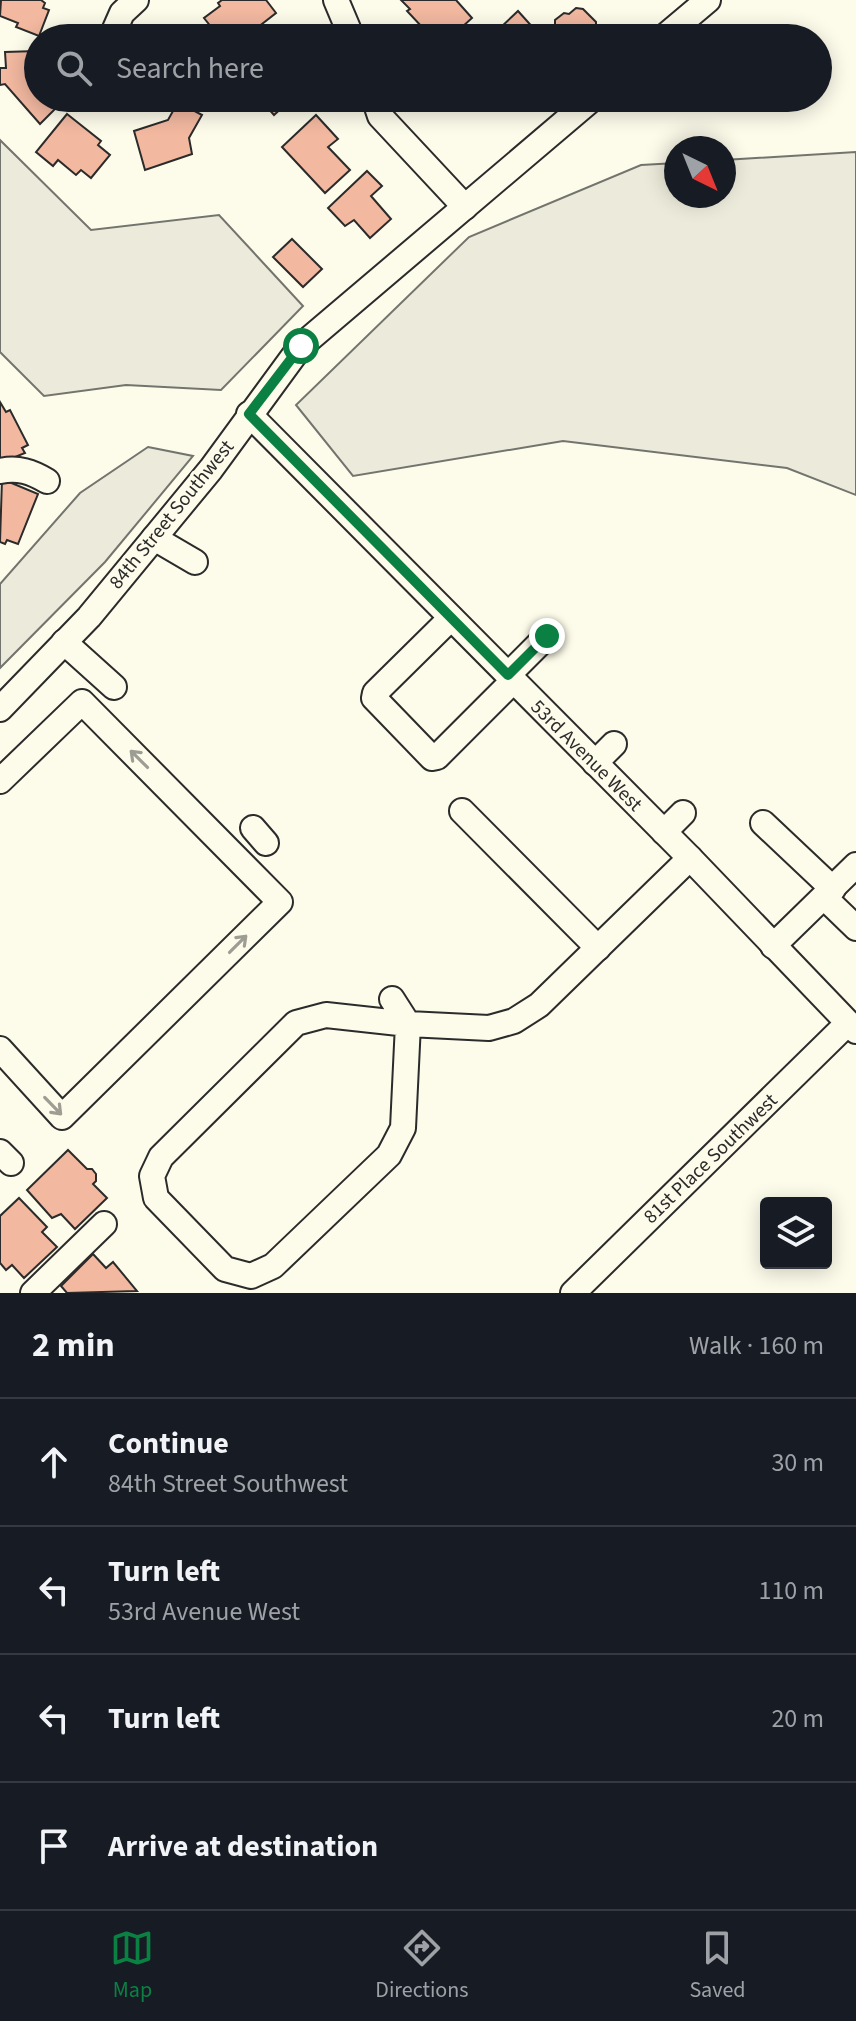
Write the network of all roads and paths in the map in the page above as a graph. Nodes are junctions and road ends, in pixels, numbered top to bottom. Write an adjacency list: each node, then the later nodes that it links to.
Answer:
1 (136, 0): 4 (street)
2 (336, 0): 5 (street)
3 (708, 0): 6 (street)
4 (117, 24)
5 (346, 24)
6 (680, 24)
7 (379, 112): 9 (street)
8 (577, 112): 9 (street, 84th Street Southwest)
9 (465, 207): 10 (street, 84th Street Southwest)
10 (249, 414): 13 (street, 84th Street Southwest); 15 (street, 53rd Avenue West)
11 (0, 471): 12 (street)
12 (47, 481)
13 (154, 538): 14 (street); 17 (street, 84th Street Southwest)
14 (195, 562)
15 (451, 618): 18 (street, 53rd Avenue West); 18 (street)
16 (547, 636): 18 (street)
17 (64, 642): 19 (street); 20 (street, 84th Street Southwest)
18 (511, 678): 22 (street, 53rd Avenue West)
19 (114, 687)
20 (0, 709)
21 (614, 744): 22 (street)
22 (595, 763): 27 (street, 53rd Avenue West)
23 (0, 781): 37 (street, one-way to 23)
24 (462, 811): 33 (street)
25 (683, 813): 27 (street)
26 (763, 823): 30 (street)
27 (664, 832): 28 (street, 53rd Avenue West)
28 (690, 858): 32 (street, 53rd Avenue West); 33 (street)
29 (856, 865): 30 (street)
30 (829, 893): 31 (street); 32 (street)
31 (856, 928)
32 (773, 946): 36 (street, 53rd Avenue West)
33 (598, 948): 35 (street)
34 (392, 999): 35 (street)
35 (408, 1024): 35 (street)
36 (852, 1027): 40 (street, 81st Place Southwest)
37 (0, 1049)
38 (104, 1224): 39 (street)
39 (33, 1293)
40 (573, 1293)

